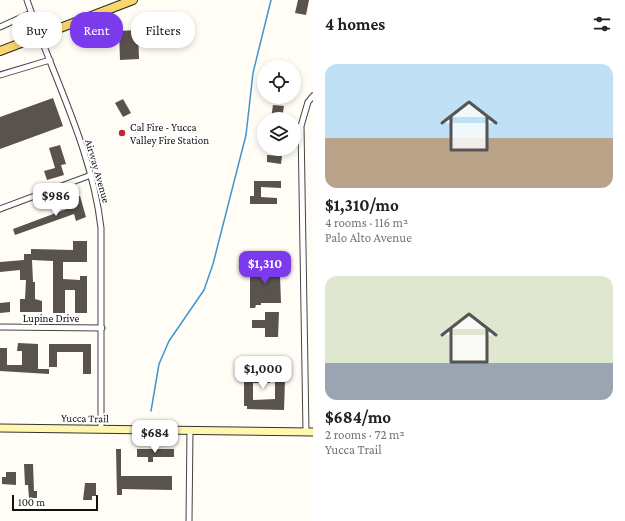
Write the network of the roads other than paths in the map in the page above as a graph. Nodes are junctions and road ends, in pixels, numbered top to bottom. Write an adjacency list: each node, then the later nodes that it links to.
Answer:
1 (26, 0): 3 (street, Airway Avenue)
2 (133, 0): 6 (main road)
3 (31, 12)
4 (12, 22): 5 (street)
5 (0, 27)
6 (62, 27)
7 (12, 46): 9 (main road)
8 (44, 48): 10 (street, Airway Avenue)
9 (0, 51)
10 (50, 60): 11 (street); 13 (street, Airway Avenue)
11 (0, 75)
12 (313, 96): 20 (street)
13 (91, 175): 14 (street); 16 (street, Airway Avenue)
14 (0, 209)
15 (0, 327): 16 (street, Lupine Drive)
16 (102, 328): 18 (street, Airway Avenue)
17 (0, 428): 18 (main road, Yucca Trail)
18 (101, 429): 19 (main road, Yucca Trail)
19 (190, 430): 20 (main road, Yucca Trail); 21 (street)
20 (309, 432)
21 (189, 521)

